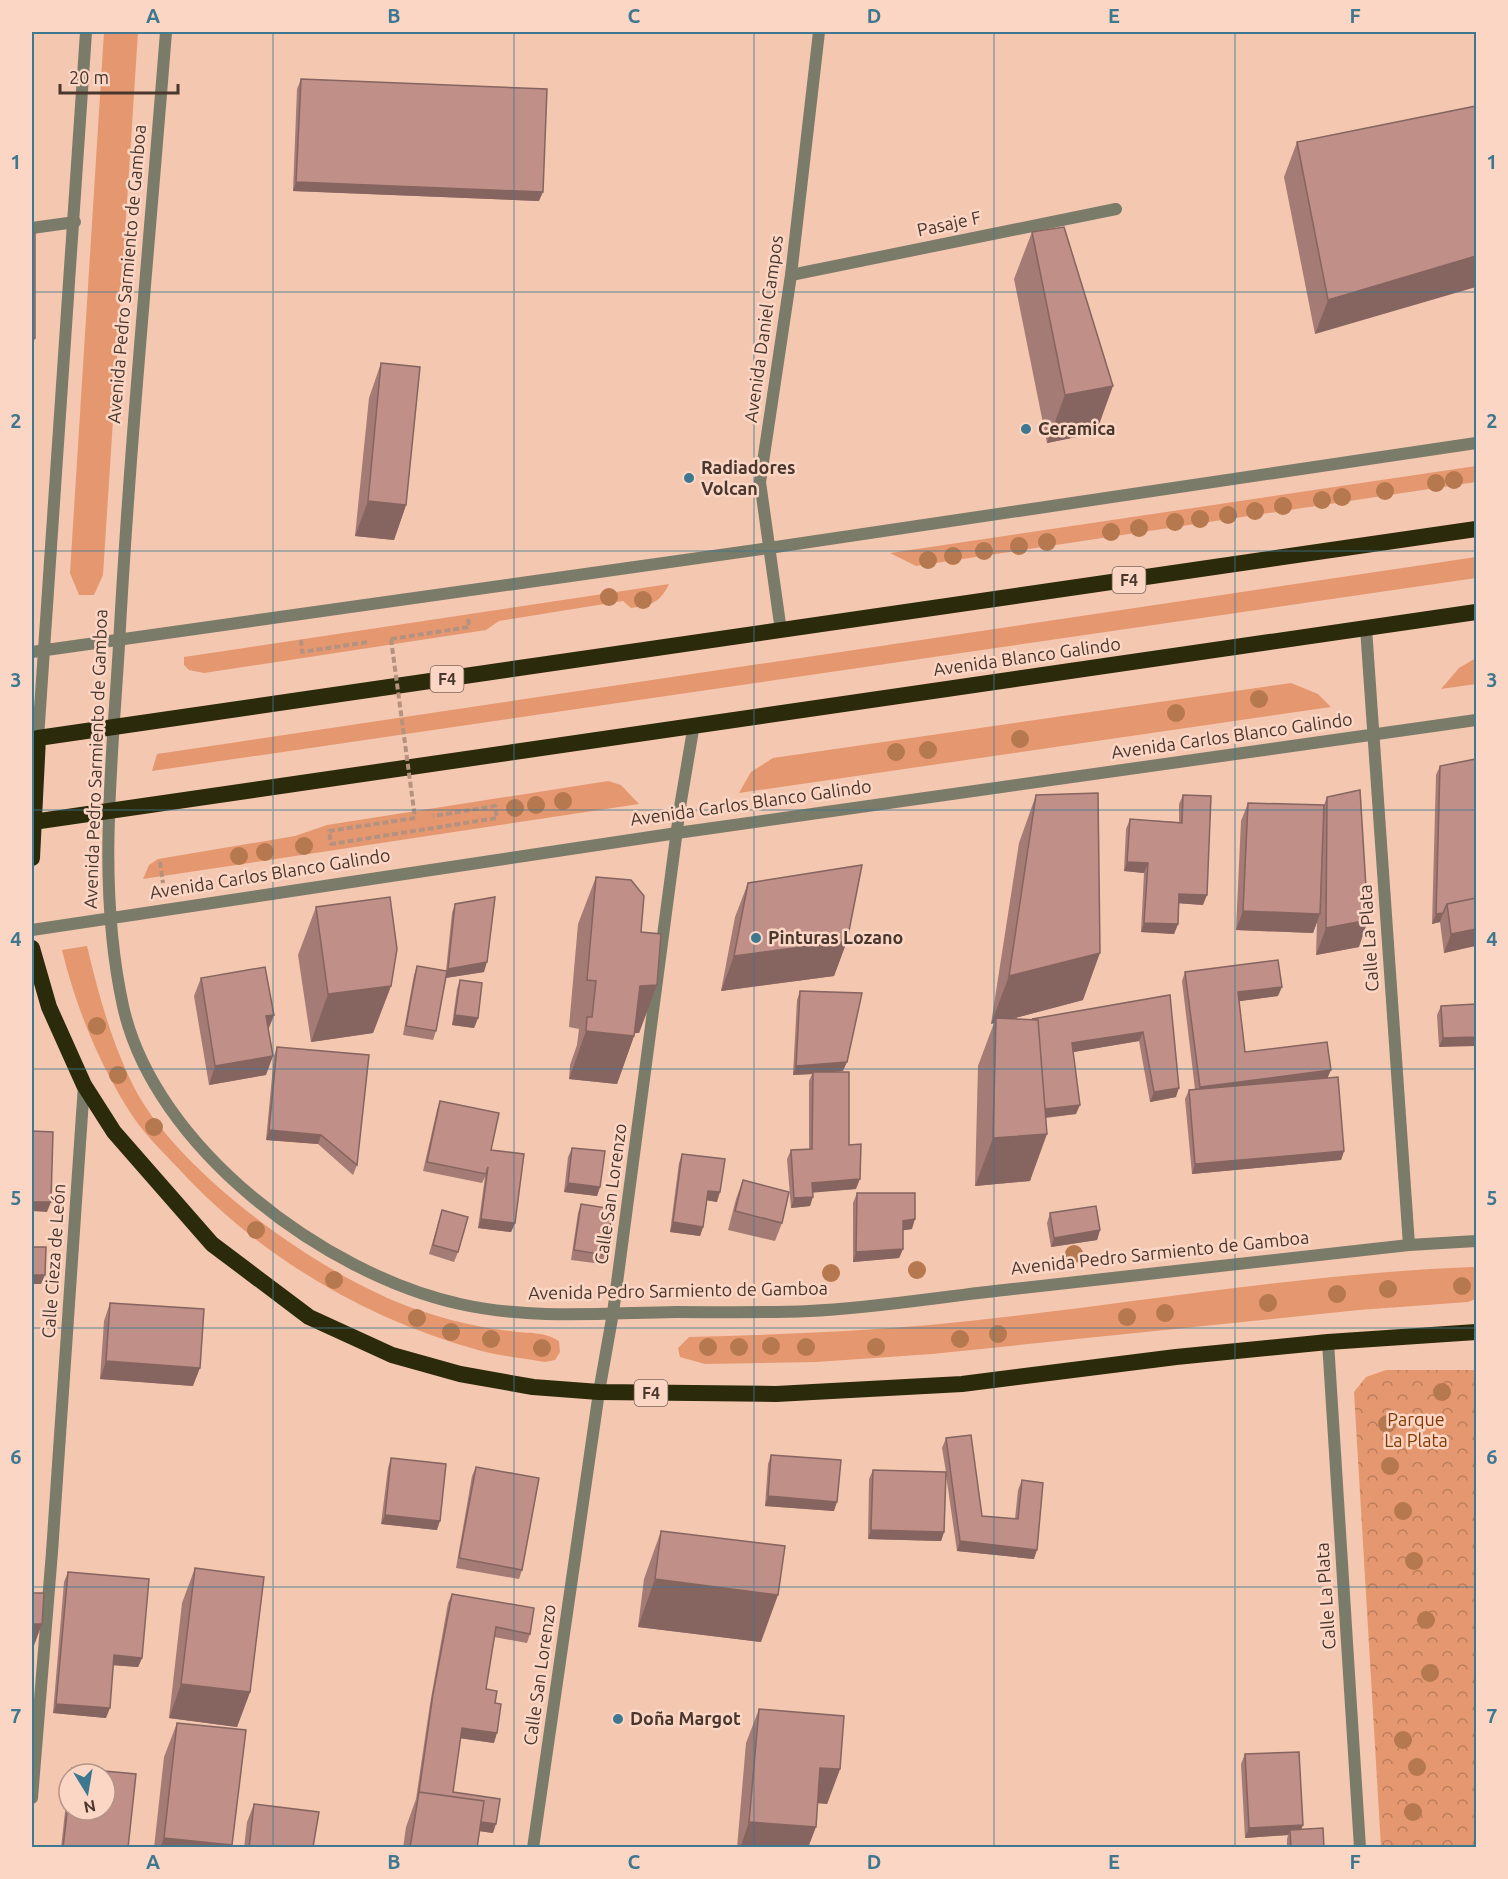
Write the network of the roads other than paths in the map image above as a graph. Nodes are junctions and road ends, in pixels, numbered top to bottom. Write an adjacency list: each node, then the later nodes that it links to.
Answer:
1 (86, 32): 5 (street)
2 (166, 32): 14 (street, Avenida Pedro Sarmiento de Gamboa)
3 (819, 32): 7 (street, Avenida Daniel Campos)
4 (1116, 209): 7 (street, Pasaje F)
5 (75, 222): 6 (street); 15 (street)
6 (32, 228)
7 (791, 275): 10 (street, Avenida Daniel Campos)
8 (1476, 443): 10 (street)
9 (1476, 529): 13 (highway, F4)
10 (769, 548): 13 (street, Avenida Daniel Campos); 14 (street)
11 (1476, 612): 12 (highway)
12 (1366, 628): 17 (highway, Avenida Blanco Galindo); 19 (street, Calle La Plata)
13 (781, 631): 18 (highway, F4)
14 (119, 639): 15 (street); 18 (street, Avenida Pedro Sarmiento de Gamboa)
15 (37, 651): 20 (street)
16 (1476, 720): 19 (street, Avenida Carlos Blanco Galindo)
17 (694, 724): 21 (highway); 23 (street, Calle San Lorenzo)
18 (114, 727): 20 (highway, F4); 21 (street, Avenida Pedro Sarmiento de Gamboa)
19 (1373, 736): 23 (street, Avenida Carlos Blanco Galindo); 30 (street, Calle La Plata)
20 (38, 738): 22 (highway)
21 (111, 811): 22 (highway); 25 (street, Avenida Pedro Sarmiento de Gamboa)
22 (33, 822): 24 (highway)
23 (678, 833): 25 (street, Avenida Carlos Blanco Galindo); 31 (street, Calle San Lorenzo)
24 (32, 858)
25 (110, 918): 26 (street, Avenida Carlos Blanco Galindo); 31 (street, Avenida Pedro Sarmiento de Gamboa)
26 (32, 930)
27 (32, 948): 28 (highway, F4)
28 (84, 1085): 34 (highway, F4); 35 (street, Calle Cieza de León)
29 (1476, 1241): 30 (street, Avenida Pedro Sarmiento de Gamboa)
30 (1409, 1245): 31 (street, Avenida Pedro Sarmiento de Gamboa)
31 (613, 1313): 34 (street, Calle San Lorenzo)
32 (1476, 1332): 33 (highway, F4)
33 (1328, 1342): 34 (highway, F4); 37 (street, Calle La Plata)
34 (599, 1392): 36 (street, Calle San Lorenzo)
35 (32, 1798)
36 (533, 1848)
37 (1360, 1848)

